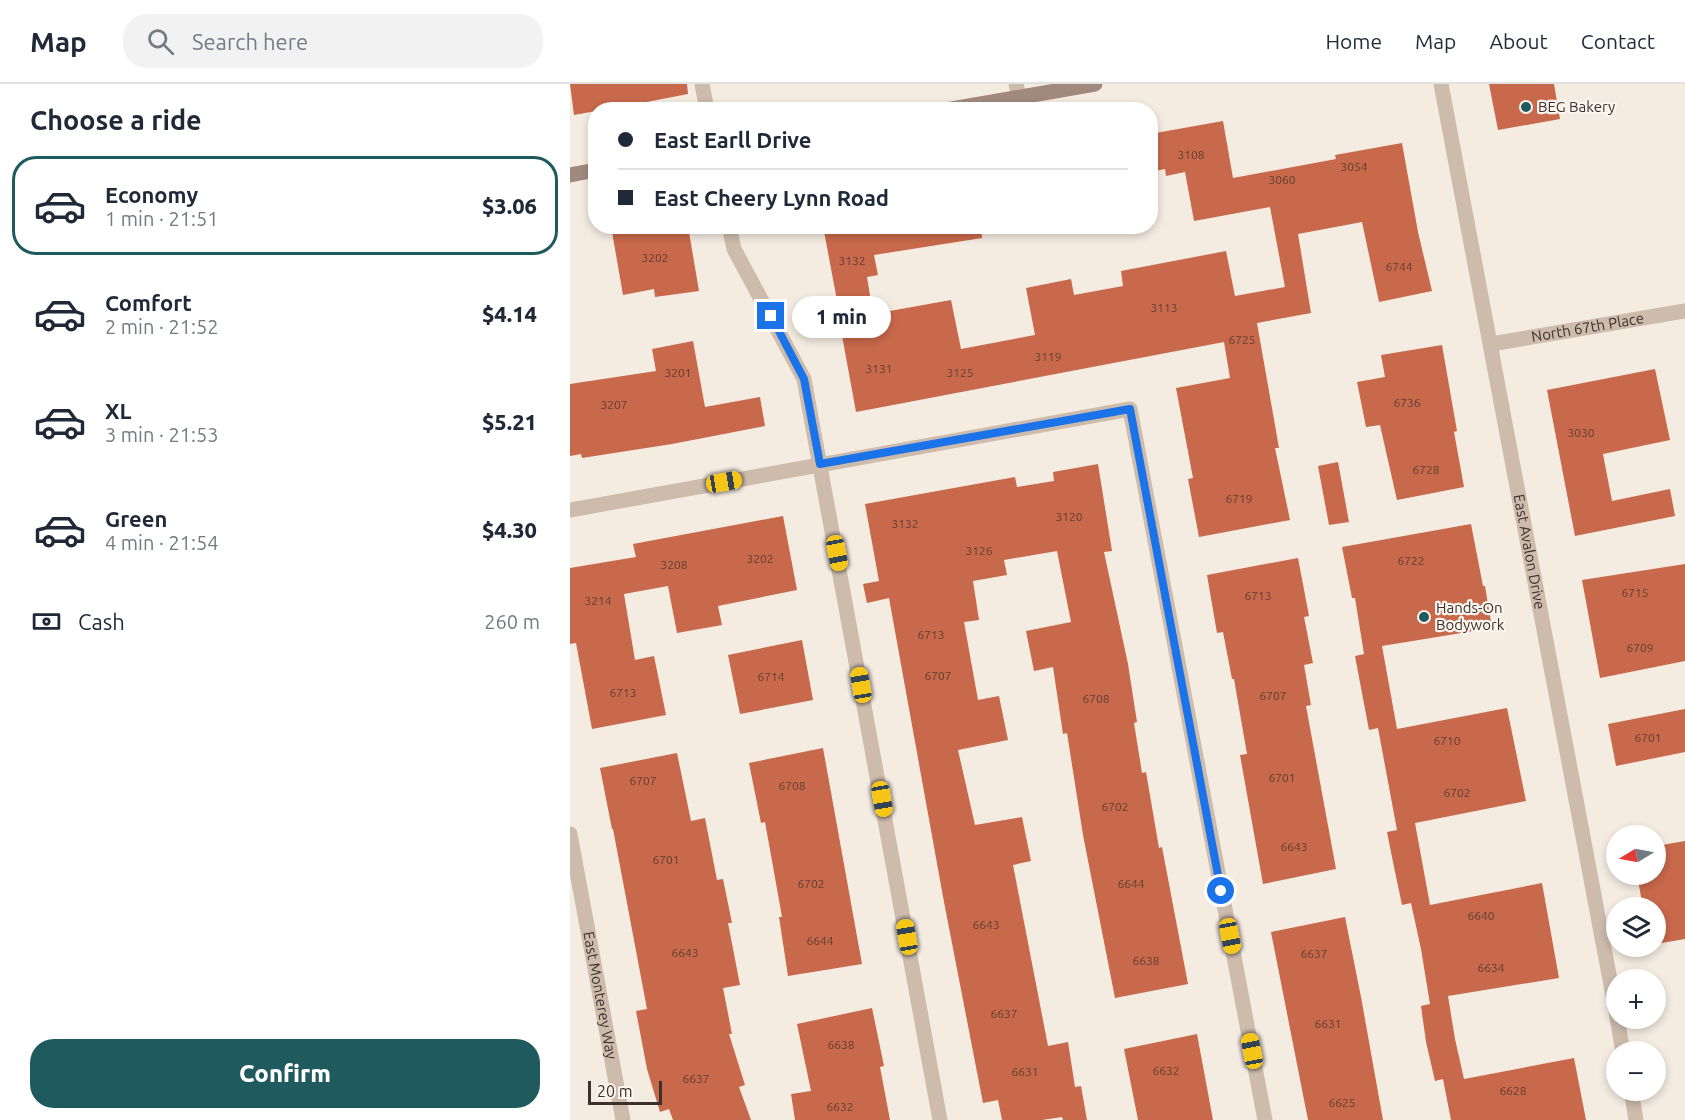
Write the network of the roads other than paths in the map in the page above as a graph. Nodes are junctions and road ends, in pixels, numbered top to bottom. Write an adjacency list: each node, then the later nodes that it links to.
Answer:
1 (702, 84): 5 (street)
2 (1095, 84): 4 (main road)
3 (1441, 84): 11 (street, East Avalon Drive)
4 (1018, 90): 6 (main road)
5 (705, 102)
6 (975, 102)
7 (588, 172): 8 (main road)
8 (570, 175)
9 (731, 234): 12 (street)
10 (1685, 311): 11 (street, North 67th Place)
11 (1491, 344): 15 (street, East Avalon Drive)
12 (820, 464): 13 (street); 18 (street); 19 (street)
13 (570, 510)
14 (570, 834): 17 (street, East Monterey Way)
15 (1608, 969)
16 (1633, 1101): 20 (street)
17 (623, 1120)
18 (940, 1120)
19 (1264, 1120)
20 (1636, 1120)

